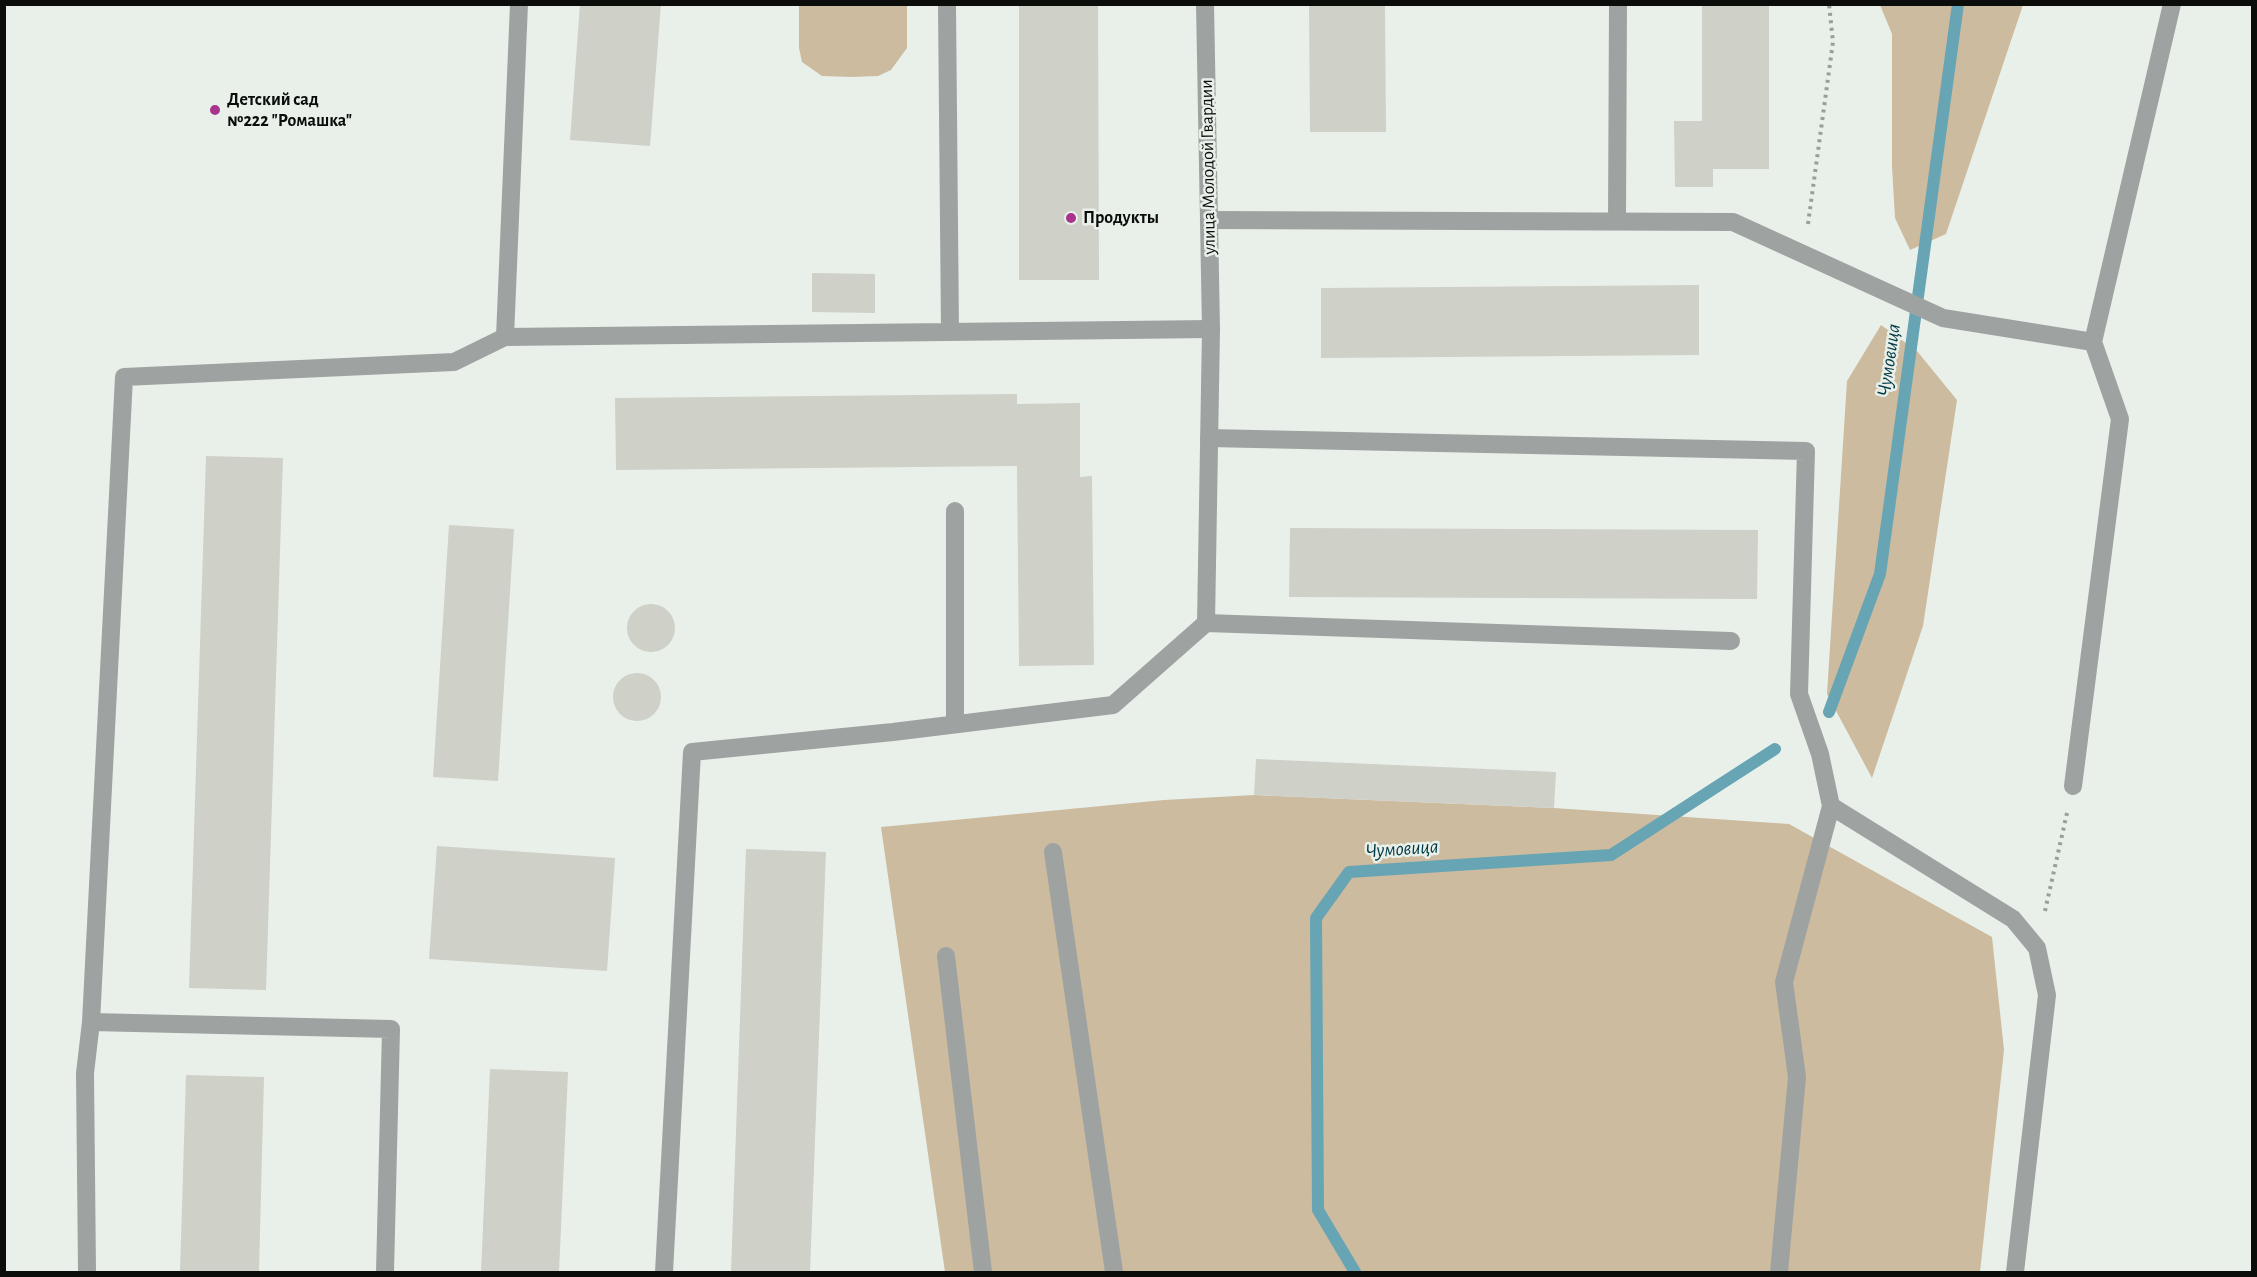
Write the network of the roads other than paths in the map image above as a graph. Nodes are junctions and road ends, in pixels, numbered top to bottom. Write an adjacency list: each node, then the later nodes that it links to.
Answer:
1 (519, 4): 10 (street)
2 (947, 4): 9 (street)
3 (1205, 4): 6 (street, улица Молодой Гвардии)
4 (1618, 4): 7 (street)
5 (2172, 4): 11 (street)
6 (1209, 220): 7 (street); 8 (street, улица Молодой Гвардии)
7 (1617, 221): 11 (street)
8 (1211, 329): 9 (street); 12 (street, улица Молодой Гвардии)
9 (950, 332): 10 (street)
10 (505, 337): 21 (street)
11 (2093, 342): 17 (street)
12 (1209, 438): 14 (street, улица Молодой Гвардии); 18 (street)
13 (955, 511): 16 (street)
14 (1206, 623): 15 (street); 16 (street)
15 (1731, 641)
16 (955, 724): 24 (street)
17 (2073, 786)
18 (1832, 806): 27 (street); 28 (street)
19 (1053, 852): 26 (street)
20 (945, 956): 25 (street)
21 (92, 1022): 22 (street); 23 (street)
22 (87, 1272)
23 (385, 1272)
24 (664, 1272)
25 (983, 1272)
26 (1114, 1272)
27 (1779, 1272)
28 (2015, 1272)

